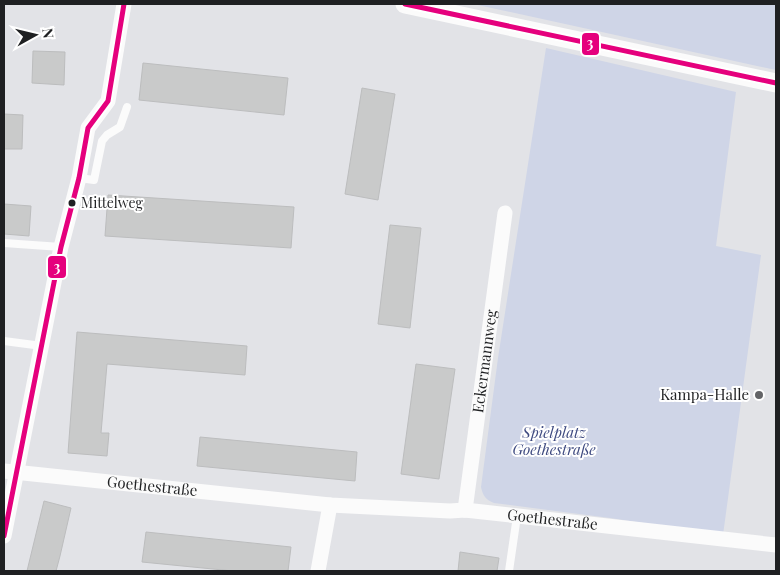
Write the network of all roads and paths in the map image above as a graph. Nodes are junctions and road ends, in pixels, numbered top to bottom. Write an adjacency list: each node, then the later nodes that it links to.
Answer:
1 (124, 4): 5 (street)
2 (405, 4): 3 (street)
3 (776, 83)
4 (127, 107): 5 (lane)
5 (79, 178): 8 (street)
6 (505, 214): 13 (street, Eckermannweg)
7 (4, 243): 8 (lane)
8 (61, 247): 10 (street)
9 (4, 341): 10 (lane)
10 (42, 346): 11 (street)
11 (11, 471): 12 (street, Goethestraße); 15 (street)
12 (330, 505): 13 (street, Goethestraße); 17 (street)
13 (465, 510): 14 (street, Goethestraße)
14 (517, 516): 16 (street, Goethestraße); 18 (lane)
15 (4, 536)
16 (776, 545)
17 (318, 571)
18 (510, 571)

